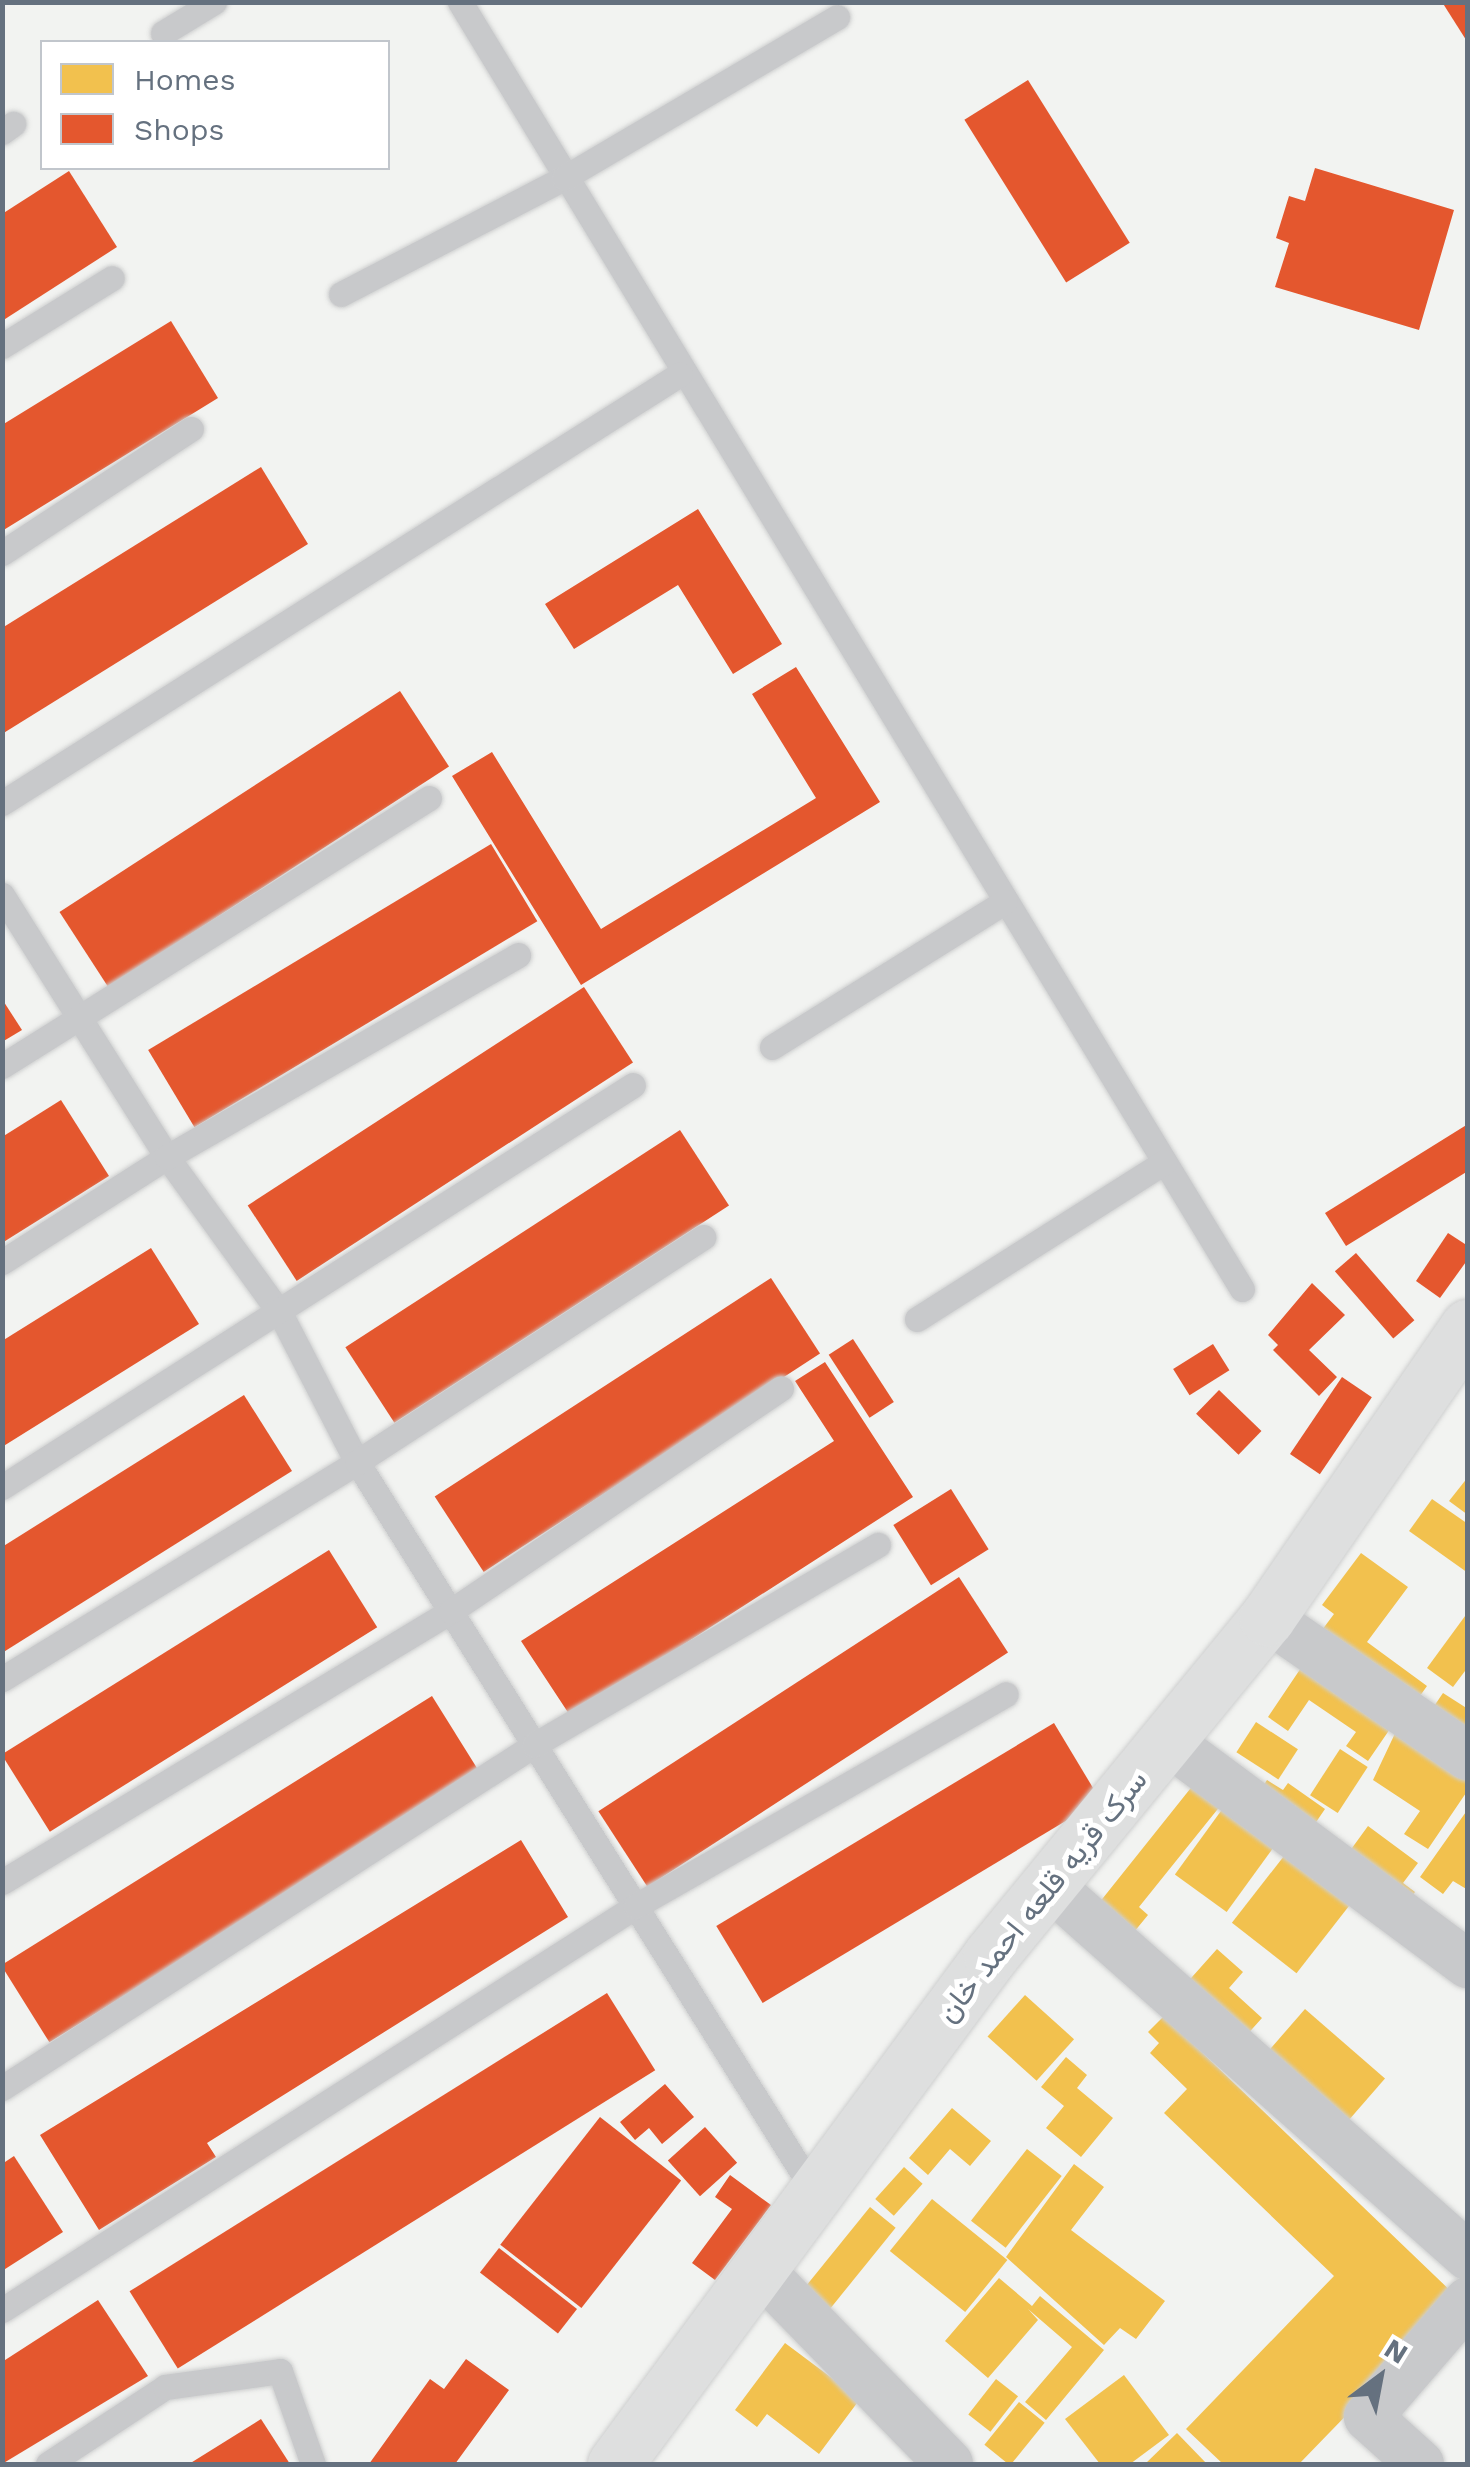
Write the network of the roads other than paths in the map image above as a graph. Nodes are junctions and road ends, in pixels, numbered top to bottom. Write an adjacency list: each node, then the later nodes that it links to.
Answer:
1 (214, 2): 4 (lane)
2 (460, 2): 5 (lane)
3 (837, 17): 5 (lane)
4 (163, 33)
5 (564, 178): 7 (lane); 9 (lane)
6 (112, 278): 8 (lane)
7 (341, 294)
8 (2, 346)
9 (680, 374): 13 (lane); 15 (lane)
10 (190, 428): 11 (lane)
11 (2, 552)
12 (429, 798): 17 (lane)
13 (2, 803)
14 (2, 895): 17 (lane)
15 (1004, 902): 18 (lane); 22 (lane)
16 (518, 955): 21 (lane)
17 (80, 1018): 19 (lane); 21 (lane)
18 (772, 1047)
19 (2, 1066)
20 (633, 1086): 26 (lane)
21 (166, 1157): 24 (lane); 26 (lane)
22 (1164, 1162): 25 (lane); 27 (lane)
23 (703, 1238): 30 (lane)
24 (2, 1262)
25 (1242, 1288)
26 (280, 1313): 30 (lane); 31 (lane)
27 (917, 1318)
28 (1468, 1327): 34 (street, سرک قریه قلعه احمد خان)
29 (781, 1388): 33 (lane)
30 (357, 1462): 33 (lane); 35 (lane)
31 (2, 1487)
32 (878, 1545): 38 (lane)
33 (451, 1611): 38 (lane); 40 (lane)
34 (1267, 1618): 37 (street, سرک قریه قلعه احمد خان); 39 (street)
35 (2, 1679)
36 (1006, 1694): 42 (lane)
37 (1166, 1740): 41 (street, سرک قریه قلعه احمد خان); 43 (street)
38 (534, 1745): 42 (lane); 44 (lane)
39 (1468, 1756)
40 (2, 1882)
41 (1048, 1884): 45 (street, سرک قریه قلعه احمد خان); 46 (street)
42 (636, 1906): 45 (lane); 49 (lane)
43 (1468, 1964)
44 (2, 2088)
45 (814, 2191): 47 (street, سرک قریه قلعه احمد خان)
46 (1468, 2256)
47 (756, 2266): 52 (street, سرک قریه قلعه احمد خان); 53 (street)
48 (1468, 2301): 54 (street)
49 (2, 2310)
50 (48, 2464): 51 (lane)
51 (313, 2464)
52 (615, 2464)
53 (949, 2464)
54 (1420, 2464)

